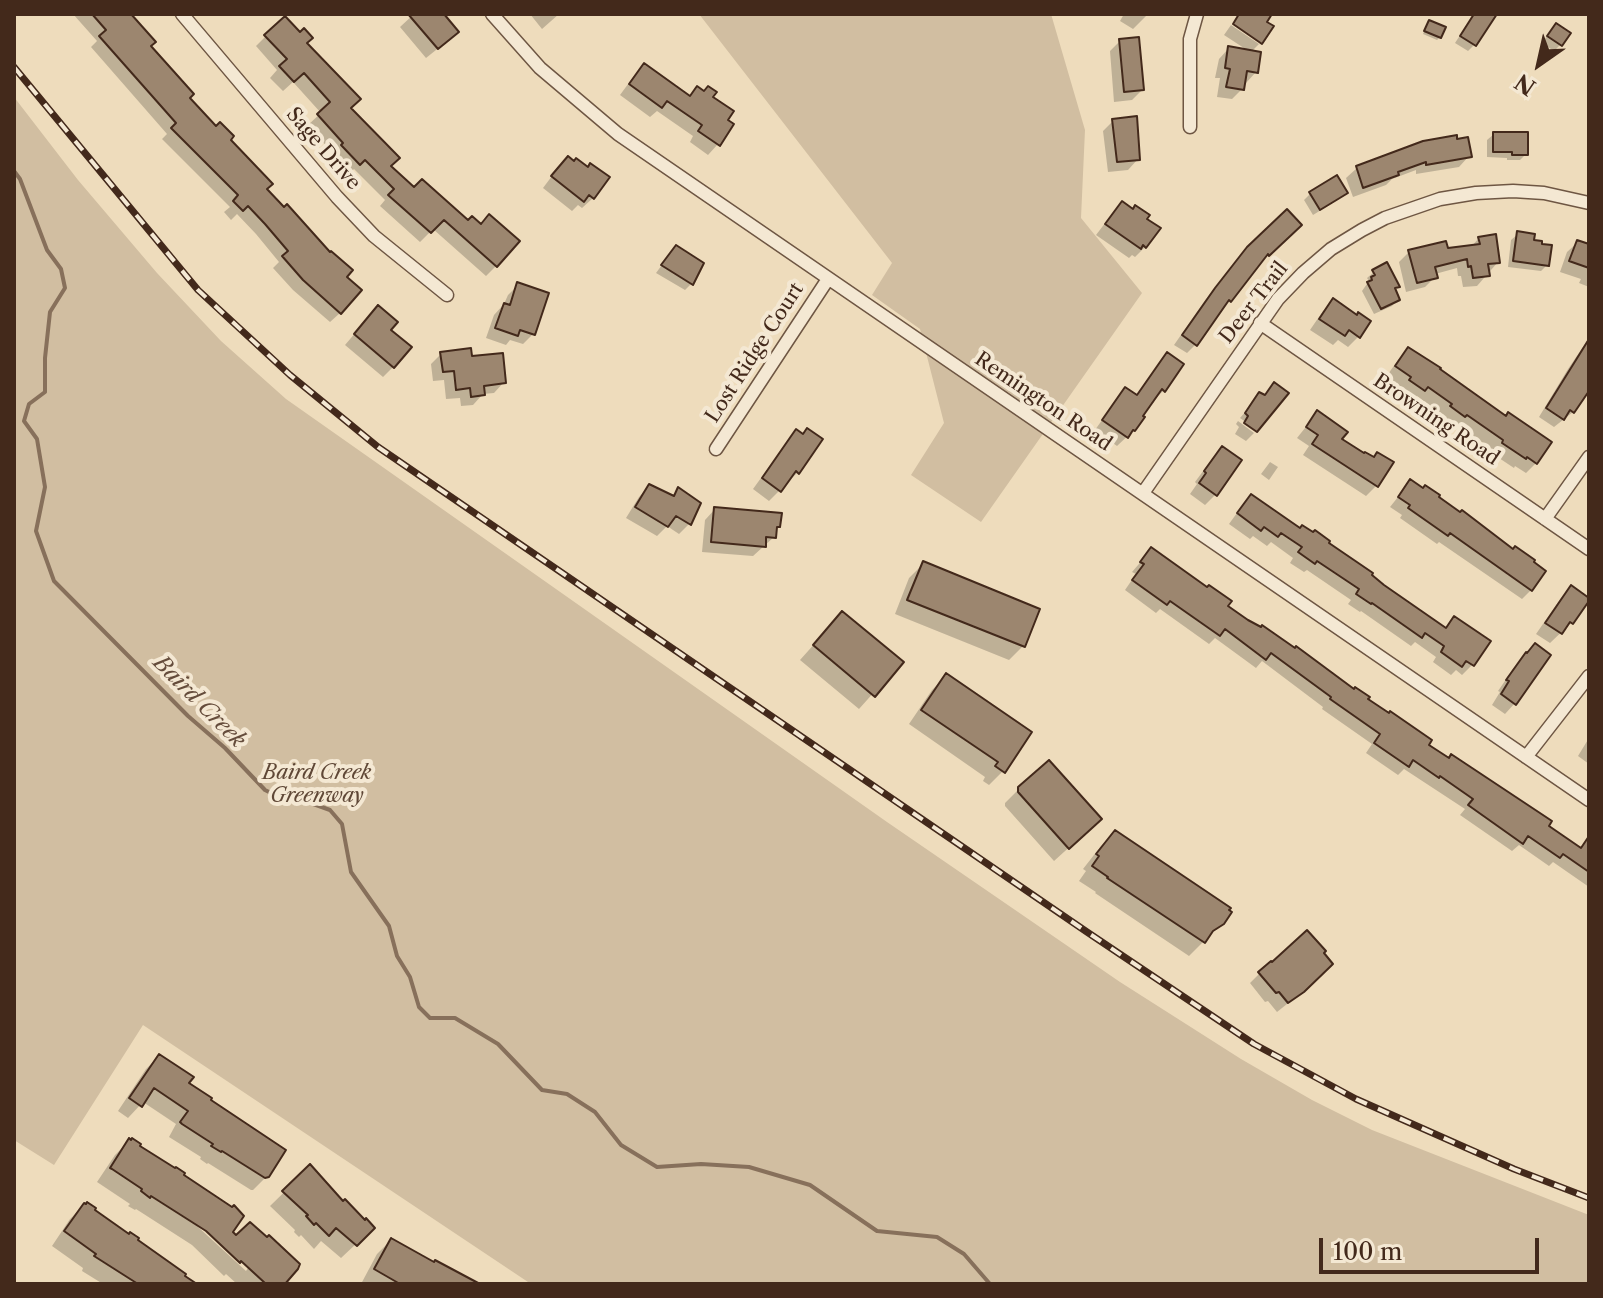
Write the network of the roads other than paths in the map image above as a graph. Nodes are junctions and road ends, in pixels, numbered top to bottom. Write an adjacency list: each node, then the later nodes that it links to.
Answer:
1 (182, 14): 7 (street, Sage Drive)
2 (492, 14): 6 (street, Remington Road)
3 (1197, 14): 4 (street)
4 (1190, 127)
5 (1589, 203): 8 (street, Deer Trail)
6 (828, 279): 9 (street, Lost Ridge Court); 11 (street, Remington Road)
7 (447, 295)
8 (1260, 323): 11 (street, Deer Trail); 12 (street, Browning Road)
9 (716, 449)
10 (1589, 457): 12 (street)
11 (1143, 493): 15 (street, Remington Road)
12 (1545, 519): 13 (street, Browning Road)
13 (1589, 549)
14 (1589, 676): 15 (street)
15 (1526, 757): 16 (street, Remington Road)
16 (1589, 800)

